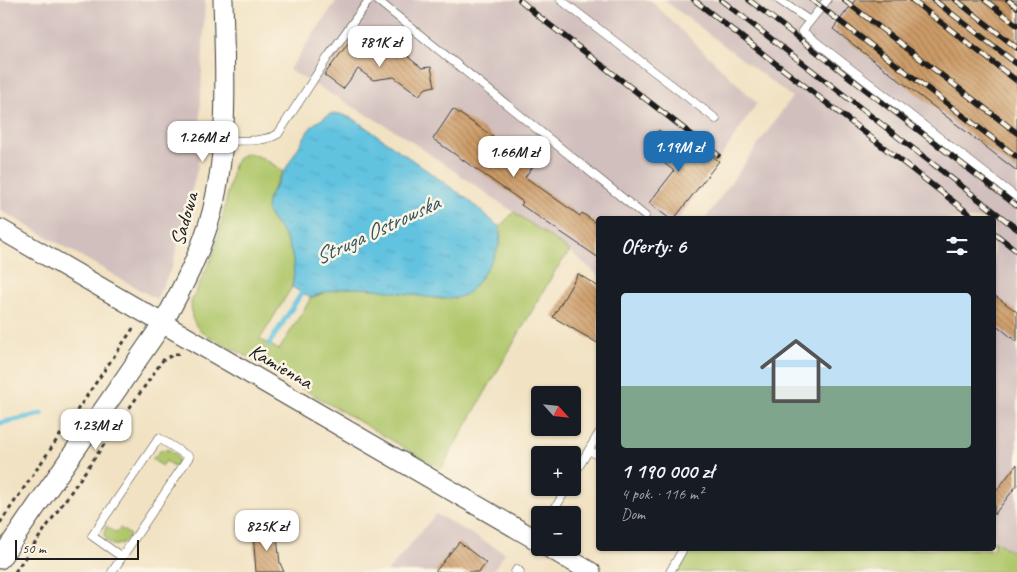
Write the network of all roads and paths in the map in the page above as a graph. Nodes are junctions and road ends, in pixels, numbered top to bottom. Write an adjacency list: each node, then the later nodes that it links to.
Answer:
1 (223, 0): 9 (street, Sadowa)
2 (369, 0): 9 (lane)
3 (377, 0): 11 (lane)
4 (560, 0): 8 (lane)
5 (779, 0): 7 (lane)
6 (827, 0): 7 (lane)
7 (810, 21): 10 (lane)
8 (716, 119)
9 (222, 141): 14 (street, Sadowa)
10 (1017, 198)
11 (645, 216)
12 (0, 229): 14 (street, Kamienna)
13 (128, 321): 20 (path)
14 (163, 323): 15 (street, Kamienna); 25 (street, Sadowa)
15 (200, 346): 21 (street, Kamienna); 26 (path)
16 (596, 438): 17 (lane)
17 (589, 450): 18 (lane); 19 (lane)
18 (596, 454)
19 (581, 463)
20 (0, 523)
21 (531, 535)
22 (682, 551): 31 (lane)
23 (565, 556): 30 (street, Kamienna)
24 (122, 557): 24 (lane); 27 (lane)
25 (0, 559)
26 (14, 572)
27 (112, 572)
28 (515, 572): 29 (lane)
29 (520, 572)
30 (591, 572)
31 (670, 572)

